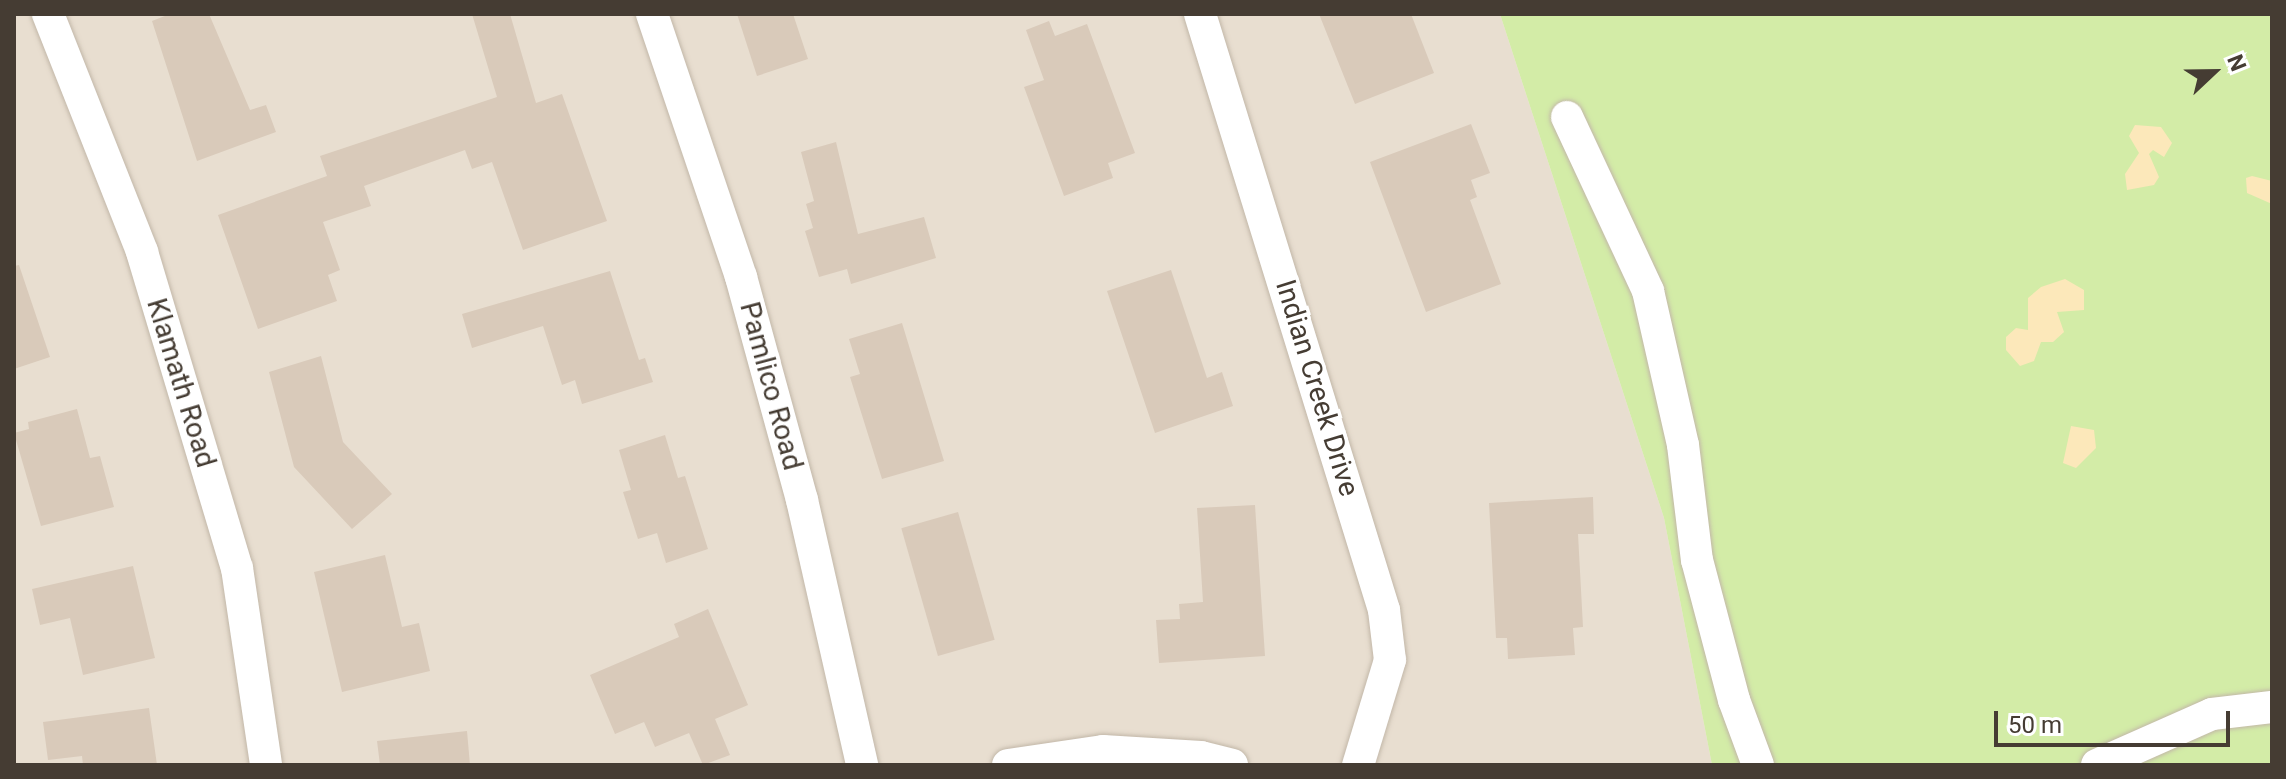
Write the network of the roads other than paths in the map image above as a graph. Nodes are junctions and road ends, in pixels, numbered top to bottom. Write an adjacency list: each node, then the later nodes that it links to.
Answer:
1 (48, 14): 7 (street, Klamath Road)
2 (652, 14): 8 (street, Pamlico Road)
3 (1200, 14): 11 (street, Indian Creek Drive)
4 (1567, 117): 12 (street)
5 (2272, 707): 6 (street)
6 (2103, 764)
7 (266, 765)
8 (862, 765)
9 (1008, 765): 10 (street)
10 (1232, 765)
11 (1358, 765)
12 (1758, 765)

